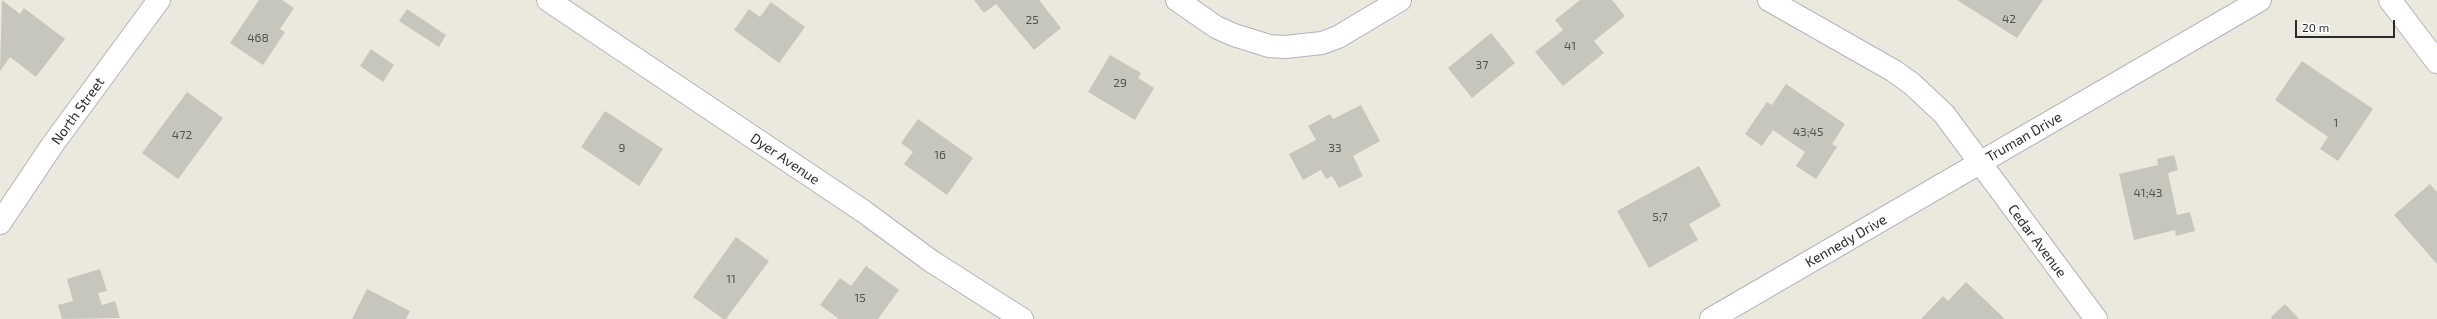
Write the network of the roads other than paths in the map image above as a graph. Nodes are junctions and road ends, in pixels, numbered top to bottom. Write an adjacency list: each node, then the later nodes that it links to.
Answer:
1 (159, 0): 10 (street, North Street)
2 (548, 0): 11 (street, Dyer Avenue)
3 (1177, 0): 4 (street)
4 (1400, 0)
5 (1770, 0): 9 (street, Truman Drive)
6 (2260, 0): 9 (street, Truman Drive)
7 (2390, 0): 8 (street)
8 (2437, 62)
9 (1981, 162): 12 (street, Kennedy Drive); 13 (street, Cedar Avenue)
10 (0, 223)
11 (1022, 319)
12 (1712, 319)
13 (2096, 319)

